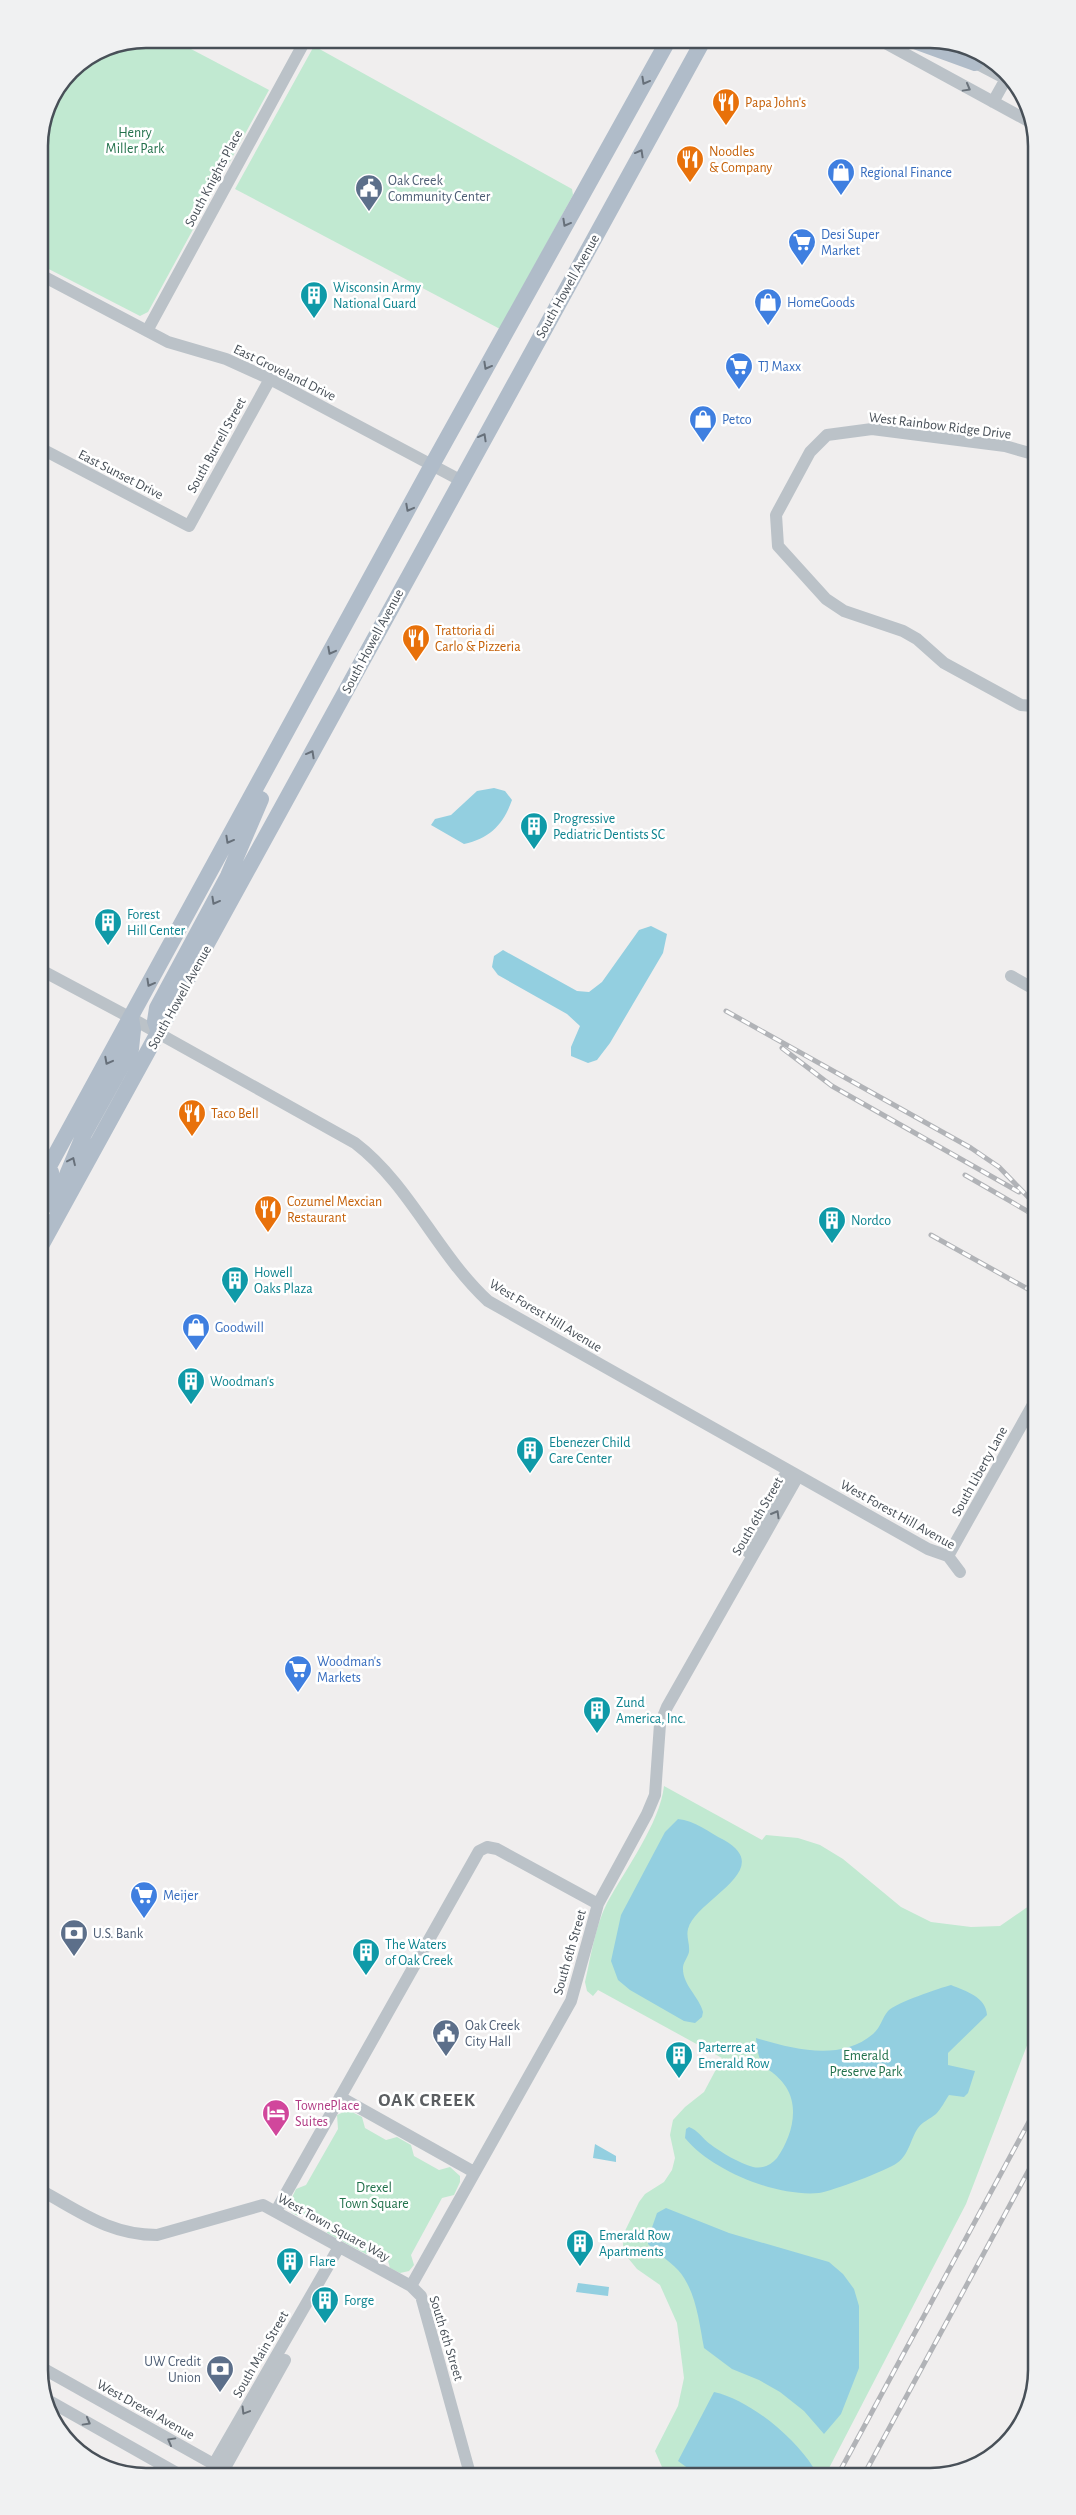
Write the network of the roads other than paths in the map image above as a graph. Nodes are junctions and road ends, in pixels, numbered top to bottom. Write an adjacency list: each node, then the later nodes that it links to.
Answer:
1 (301, 48): 13 (street, South Knights Place)
2 (664, 48): 17 (main road, one-way to 17)
3 (699, 48): 18 (main road, South Howell Avenue, one-way to 3)
4 (894, 48): 10 (street, one-way to 10)
5 (933, 48): 7 (main road)
6 (953, 50): 7 (street)
7 (975, 63): 8 (street)
8 (997, 74)
9 (1005, 83): 10 (street)
10 (993, 102): 11 (street)
11 (1025, 119)
12 (48, 279): 13 (street, East Groveland Drive)
13 (147, 331): 14 (street, East Groveland Drive)
14 (270, 379): 17 (street, East Groveland Drive); 19 (street, South Burrell Street)
15 (48, 452): 19 (street, East Sunset Drive)
16 (1028, 453): 20 (street, West Rainbow Ridge Drive)
17 (432, 466): 18 (street, East Groveland Drive); 21 (main road, one-way to 21)
18 (460, 480): 26 (main road, South Howell Avenue, one-way to 18)
19 (189, 526)
20 (1028, 706)
21 (282, 743): 25 (main road, one-way to 25); 26 (main road, one-way to 26)
22 (48, 974): 25 (street, West Forest Hill Avenue)
23 (1011, 976): 24 (street)
24 (1028, 986)
25 (131, 1018): 26 (street, West Forest Hill Avenue); 27 (main road, one-way to 27); 30 (main road, one-way to 25)
26 (159, 1033): 31 (main road, South Howell Avenue); 33 (street, West Forest Hill Avenue)
27 (62, 1145): 28 (main road); 29 (main road)
28 (48, 1170)
29 (48, 1184)
30 (48, 1224)
31 (48, 1234)
32 (1028, 1413): 34 (street, South Liberty Lane)
33 (793, 1473): 34 (street, West Forest Hill Avenue); 36 (street, South 6th Street)
34 (948, 1556): 35 (street, West Forest Hill Avenue)
35 (960, 1572)
36 (598, 1904): 37 (street); 38 (street, South 6th Street)
37 (340, 2097): 38 (street); 40 (street)
38 (474, 2172): 42 (street, South 6th Street)
39 (47, 2194): 40 (street, West Town Square Way)
40 (276, 2211): 41 (street, West Town Square Way)
41 (343, 2249): 42 (street, West Town Square Way); 47 (street, South Main Street)
42 (411, 2286): 48 (street, South 6th Street)
43 (47, 2371): 46 (street, West Drexel Avenue, one-way to 43)
44 (54, 2404): 45 (street, one-way to 45)
45 (166, 2467)
46 (212, 2467)
47 (223, 2467)
48 (468, 2467)

